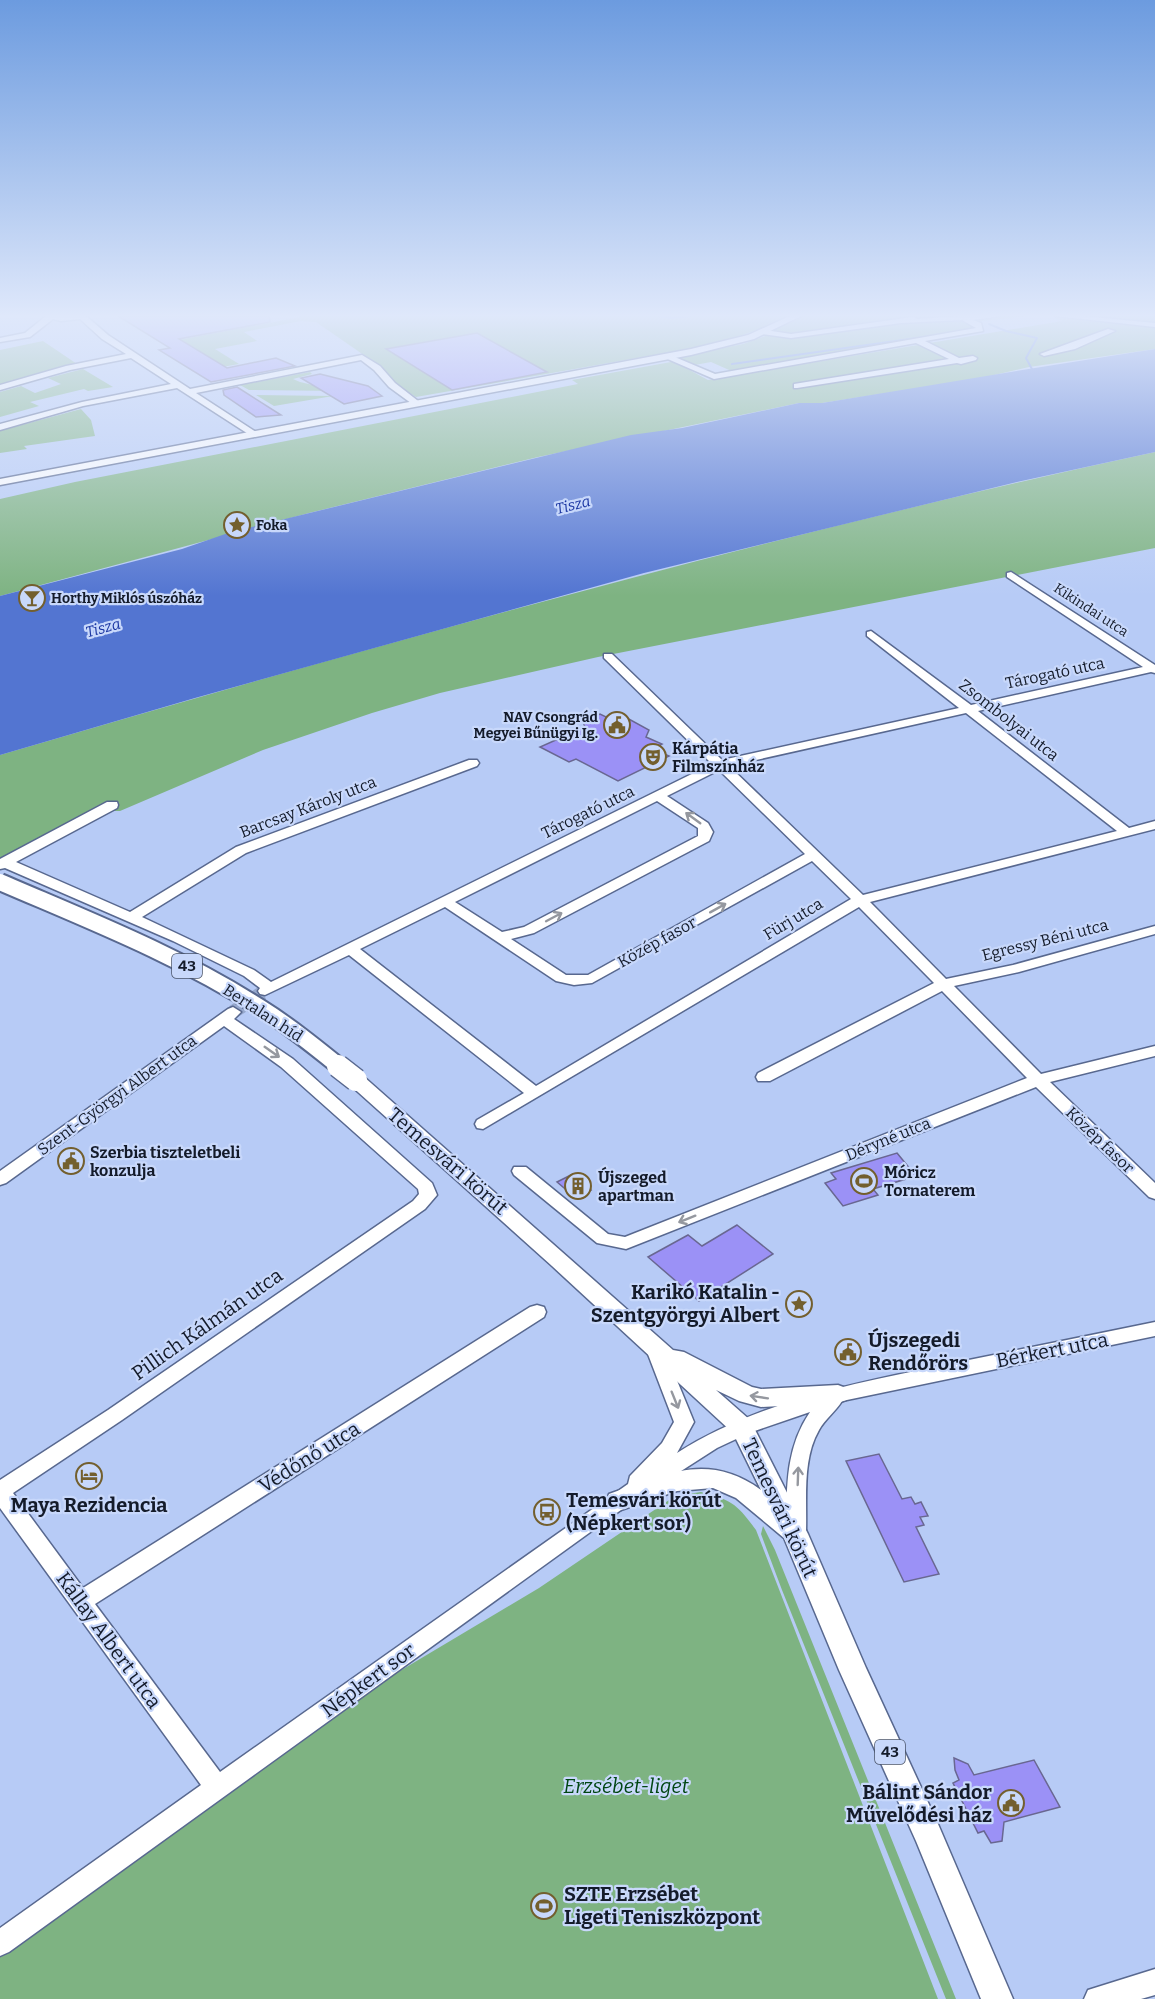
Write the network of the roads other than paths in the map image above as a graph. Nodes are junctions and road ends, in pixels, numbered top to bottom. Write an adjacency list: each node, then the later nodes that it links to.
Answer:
1 (63, 409): 4 (street)
2 (215, 409): 5 (street)
3 (389, 409): 5 (main road)
4 (0, 427)
5 (253, 434): 6 (main road)
6 (0, 482)
7 (1011, 575): 10 (street, Kikindai utca)
8 (871, 634): 11 (street, Zsombolyai utca)
9 (608, 656): 13 (street, Közép fasor)
10 (1154, 669): 11 (street, Tárogató utca)
11 (968, 709): 13 (street, Tárogató utca); 17 (street, Zsombolyai utca)
12 (473, 763): 23 (street, Barcsay Károly utca)
13 (722, 764): 14 (street, Tárogató utca); 18 (street, Közép fasor)
14 (658, 796): 22 (street, Tárogató utca); 25 (street, one-way to 14)
15 (112, 805): 19 (street)
16 (1155, 825): 17 (street, Fürj utca)
17 (1126, 832): 21 (street, Fürj utca)
18 (813, 855): 21 (street, Közép fasor); 25 (street, Közép fasor, one-way to 18)
19 (2, 864): 23 (street)
20 (0, 882): 31 (main road, Bertalan híd / 43, bridge)
21 (860, 900): 27 (street, Közép fasor); 33 (street, Fürj utca)
22 (445, 901): 25 (street, Közép fasor); 26 (street, Tárogató utca)
23 (132, 917): 26 (street, Tárogató utca)
24 (1155, 930): 27 (street, Egressy Béni utca)
25 (500, 937)
26 (350, 948): 33 (street)
27 (944, 984): 30 (street); 32 (street, Közép fasor)
28 (229, 1015): 36 (street, Szent-Györgyi Albert utca); 37 (street, Temesvári körút, one-way to 37)
29 (1155, 1051): 32 (street, Déryné utca)
30 (764, 1077)
31 (356, 1080): 41 (main road, Temesvári körút / 43)
32 (1038, 1080): 35 (street, Déryné utca, one-way to 35); 38 (street, Közép fasor)
33 (535, 1093): 34 (street, Fürj utca)
34 (483, 1124)
35 (520, 1171)
36 (0, 1179)
37 (426, 1186): 44 (street, Pillich Kálmán utca)
38 (1152, 1186)
39 (537, 1312): 47 (street, Védőnő utca)
40 (1155, 1329): 42 (street, Bérkert utca)
41 (654, 1346): 42 (main road, one-way to 41); 43 (main road, Temesvári körút / 43); 45 (street, one-way to 45)
42 (838, 1394): 43 (street, Bérkert utca); 46 (street, one-way to 42)
43 (742, 1427): 45 (street, Népkert sor); 46 (main road, Temesvári körút / 43)
44 (0, 1492): 47 (street, Kállay Albert utca)
45 (618, 1501): 46 (main road); 48 (street, Népkert sor)
46 (795, 1534): 51 (main road, Temesvári körút / 43)
47 (81, 1601): 48 (street, Kállay Albert utca)
48 (217, 1788): 49 (street, Népkert sor)
49 (0, 1943)
50 (1155, 1982): 52 (street)
51 (997, 1999)
52 (1097, 1999)

